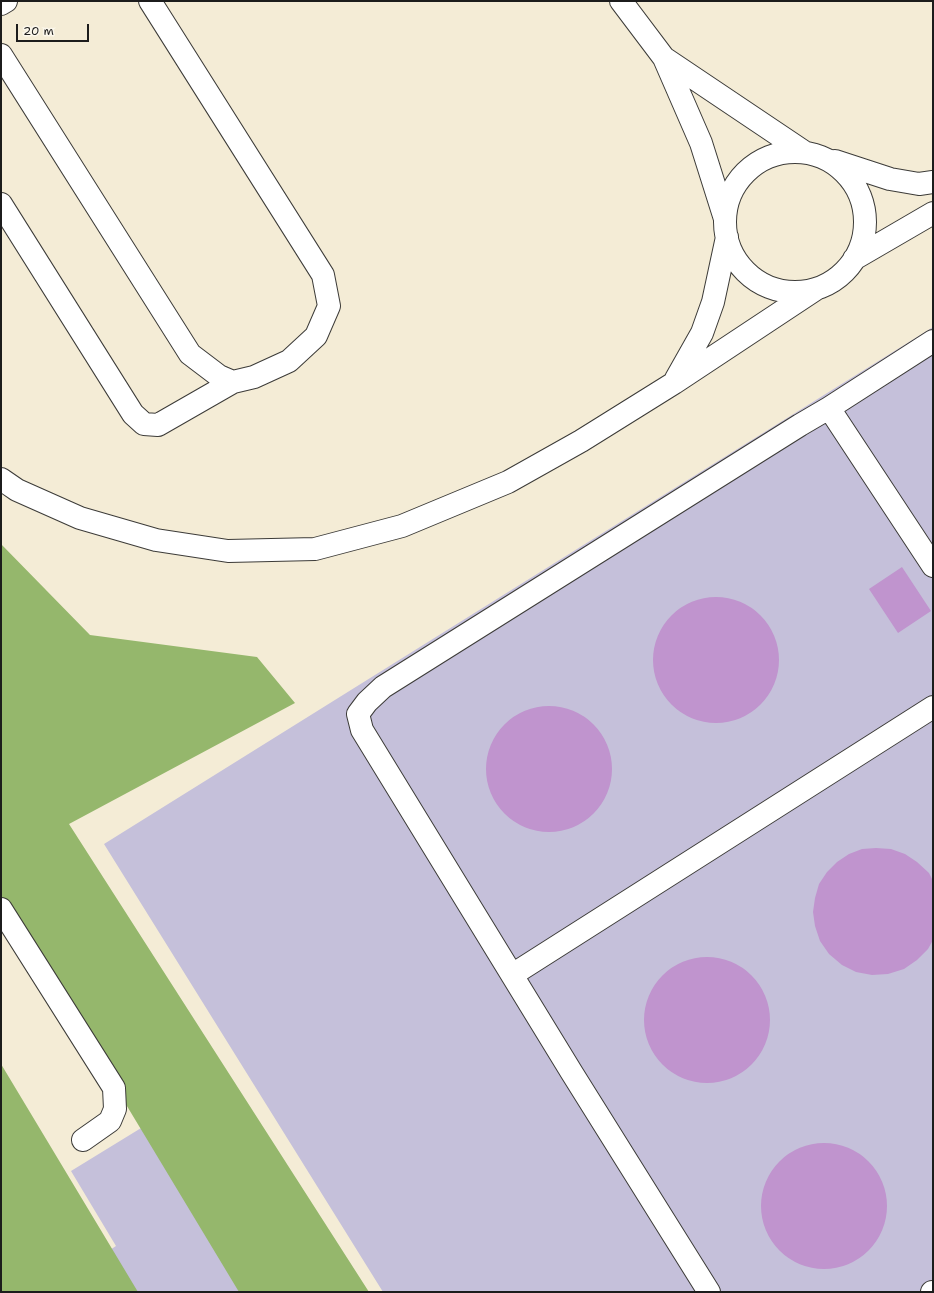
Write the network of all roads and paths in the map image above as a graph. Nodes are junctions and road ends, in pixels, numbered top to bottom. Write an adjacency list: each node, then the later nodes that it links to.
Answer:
1 (6, 1): 4 (lane)
2 (150, 1): 15 (lane)
3 (621, 1): 6 (lane)
4 (1, 4)
5 (1, 55): 15 (lane)
6 (664, 58): 7 (lane); 11 (lane)
7 (811, 154): 8 (lane); 11 (lane); 12 (lane)
8 (933, 182)
9 (1, 204): 15 (lane)
10 (933, 213): 12 (lane)
11 (726, 228): 13 (lane); 16 (lane)
12 (854, 259): 13 (lane)
13 (816, 288): 16 (lane)
14 (933, 341): 17 (lane)
15 (233, 382)
16 (674, 383): 18 (lane)
17 (829, 408): 19 (lane); 22 (lane)
18 (1, 480)
19 (933, 566)
20 (933, 707): 22 (lane)
21 (1, 909): 23 (lane)
22 (512, 975): 24 (lane)
23 (83, 1140)
24 (709, 1292)

